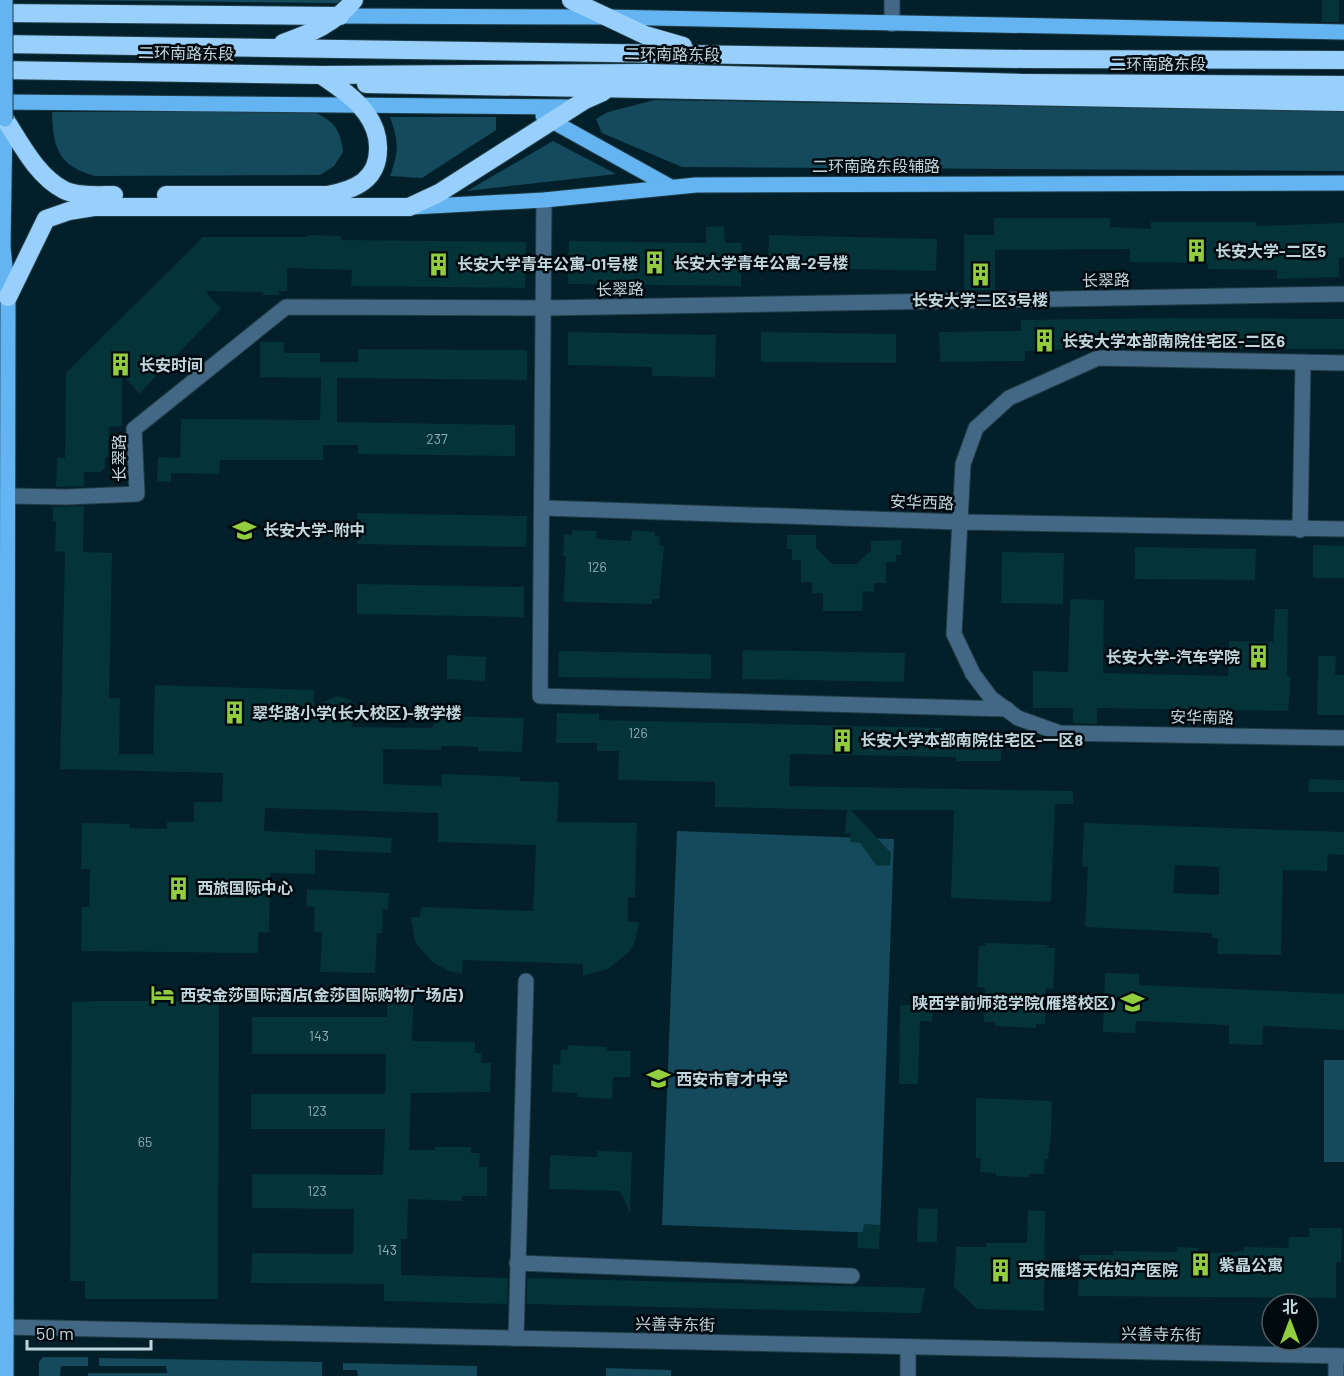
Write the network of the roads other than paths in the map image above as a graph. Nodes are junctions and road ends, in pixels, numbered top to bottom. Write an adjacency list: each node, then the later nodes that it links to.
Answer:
1 (5, 0): 24 (main road, bridge)
2 (354, 0): 6 (highway)
3 (571, 0): 7 (highway)
4 (892, 0): 8 (street)
5 (0, 13): 6 (highway)
6 (340, 16): 7 (main road); 11 (highway)
7 (606, 17): 8 (main road); 12 (highway)
8 (892, 24): 9 (main road)
9 (1344, 32)
10 (0, 44): 11 (highway, 二环南路东段)
11 (273, 47): 12 (highway, 二环南路东段)
12 (708, 53): 13 (highway, 二环南路东段)
13 (1344, 60)
14 (0, 70): 16 (highway, 二环南路东段)
15 (781, 76): 16 (highway, 二环南路东段); 17 (highway, 二环南路东段); 19 (highway)
16 (326, 78): 18 (highway); 21 (highway)
17 (1344, 85)
18 (607, 91): 19 (highway); 23 (highway)
19 (711, 91): 20 (highway)
20 (1344, 102)
21 (359, 105): 22 (main road); 24 (main road); 24 (highway)
22 (528, 107): 23 (main road); 25 (main road)
23 (574, 107): 25 (highway)
24 (2, 111): 31 (main road)
25 (553, 121): 27 (main road); 29 (highway)
26 (1344, 183): 27 (main road, 二环南路东段辅路)
27 (669, 186): 28 (main road, 二环南路东段辅路)
28 (544, 200): 29 (main road, 二环南路东段辅路); 32 (street)
29 (410, 207): 31 (highway)
30 (1344, 294): 32 (street, 长翠路)
31 (8, 297): 35 (main road)
32 (544, 308): 35 (street, 长翠路); 36 (street)
33 (1303, 362): 34 (street, 安华南路); 37 (street, 安华南路); 38 (street)
34 (1344, 363)
35 (8, 496): 45 (main road)
36 (544, 508): 37 (street, 安华西路); 40 (street)
37 (959, 522): 38 (street, 安华西路); 40 (street, 安华南路)
38 (1300, 530): 39 (street, 安华西路)
39 (1344, 530)
40 (1007, 709): 41 (street, 安华南路)
41 (1344, 738)
42 (526, 981): 43 (street)
43 (517, 1263): 44 (street); 46 (street)
44 (852, 1276)
45 (6, 1328): 46 (street, 兴善寺东街); 49 (main road)
46 (516, 1338): 47 (street, 兴善寺东街)
47 (908, 1347): 48 (street, 兴善寺东街); 50 (street)
48 (1340, 1356): 51 (street)
49 (6, 1376)
50 (908, 1376)
51 (1336, 1376)

